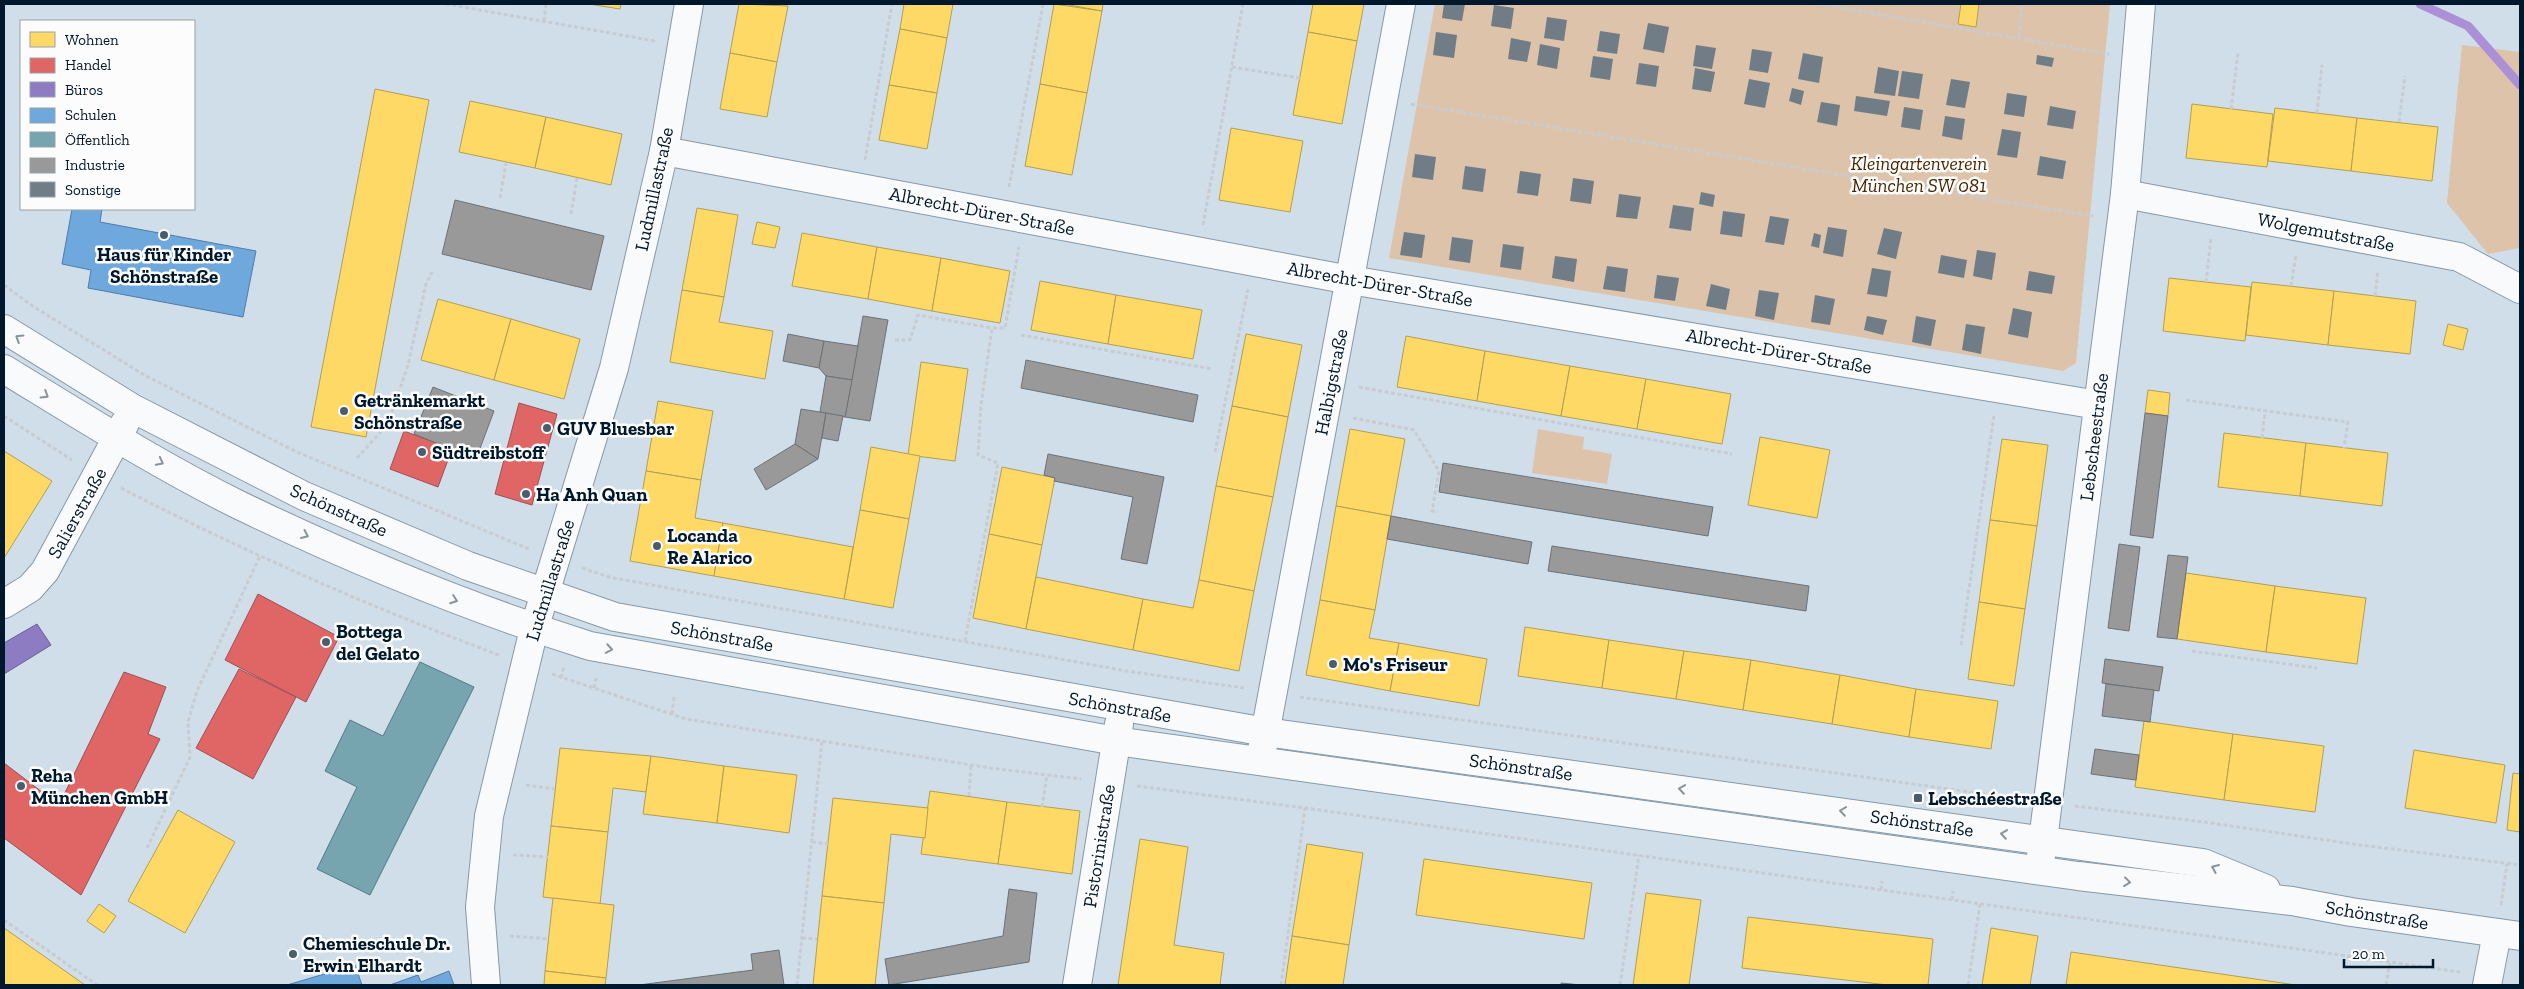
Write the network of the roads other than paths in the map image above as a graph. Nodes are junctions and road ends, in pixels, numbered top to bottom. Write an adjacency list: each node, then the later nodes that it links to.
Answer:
1 (689, 4): 4 (street, Ludmillastraße)
2 (1401, 4): 6 (street, Halbigstraße)
3 (2141, 4): 5 (street, Lebscheestraße)
4 (664, 151): 6 (street, Albrecht-Dürer-Straße); 13 (street, Ludmillastraße)
5 (2125, 194): 7 (street, Wolgemutstraße); 10 (street, Lebscheestraße)
6 (1350, 280): 10 (street, Albrecht-Dürer-Straße); 17 (street, Halbigstraße)
7 (2520, 289)
8 (4, 329): 11 (street, Schönstraße, one-way to 8)
9 (4, 369): 12 (street, Schönstraße, one-way to 12)
10 (2098, 405): 20 (street, Lebscheestraße)
11 (132, 408): 12 (street, Salierstraße); 13 (street, Schönstraße)
12 (117, 439): 14 (street, Salierstraße); 15 (street, Schönstraße, one-way to 15)
13 (545, 594): 15 (street, Ludmillastraße); 16 (street, Schönstraße)
14 (4, 604)
15 (534, 629): 18 (street, Schönstraße, one-way to 18); 24 (street, Ludmillastraße)
16 (1122, 708): 17 (street, Schönstraße); 18 (street, Pistorinistraße)
17 (1266, 732): 19 (street, Halbigstraße); 20 (street, Schönstraße, one-way to 17)
18 (1116, 741): 19 (street, Schönstraße); 25 (street, Pistorinistraße)
19 (1260, 761): 21 (street, Schönstraße)
20 (2043, 840): 21 (street, Lebscheestraße); 22 (street, Schönstraße, one-way to 20)
21 (2040, 870): 22 (street, Schönstraße, one-way to 22)
22 (2292, 901): 23 (street, Schönstraße)
23 (2509, 934): 26 (street)
24 (486, 985)
25 (1077, 985)
26 (2487, 985)

